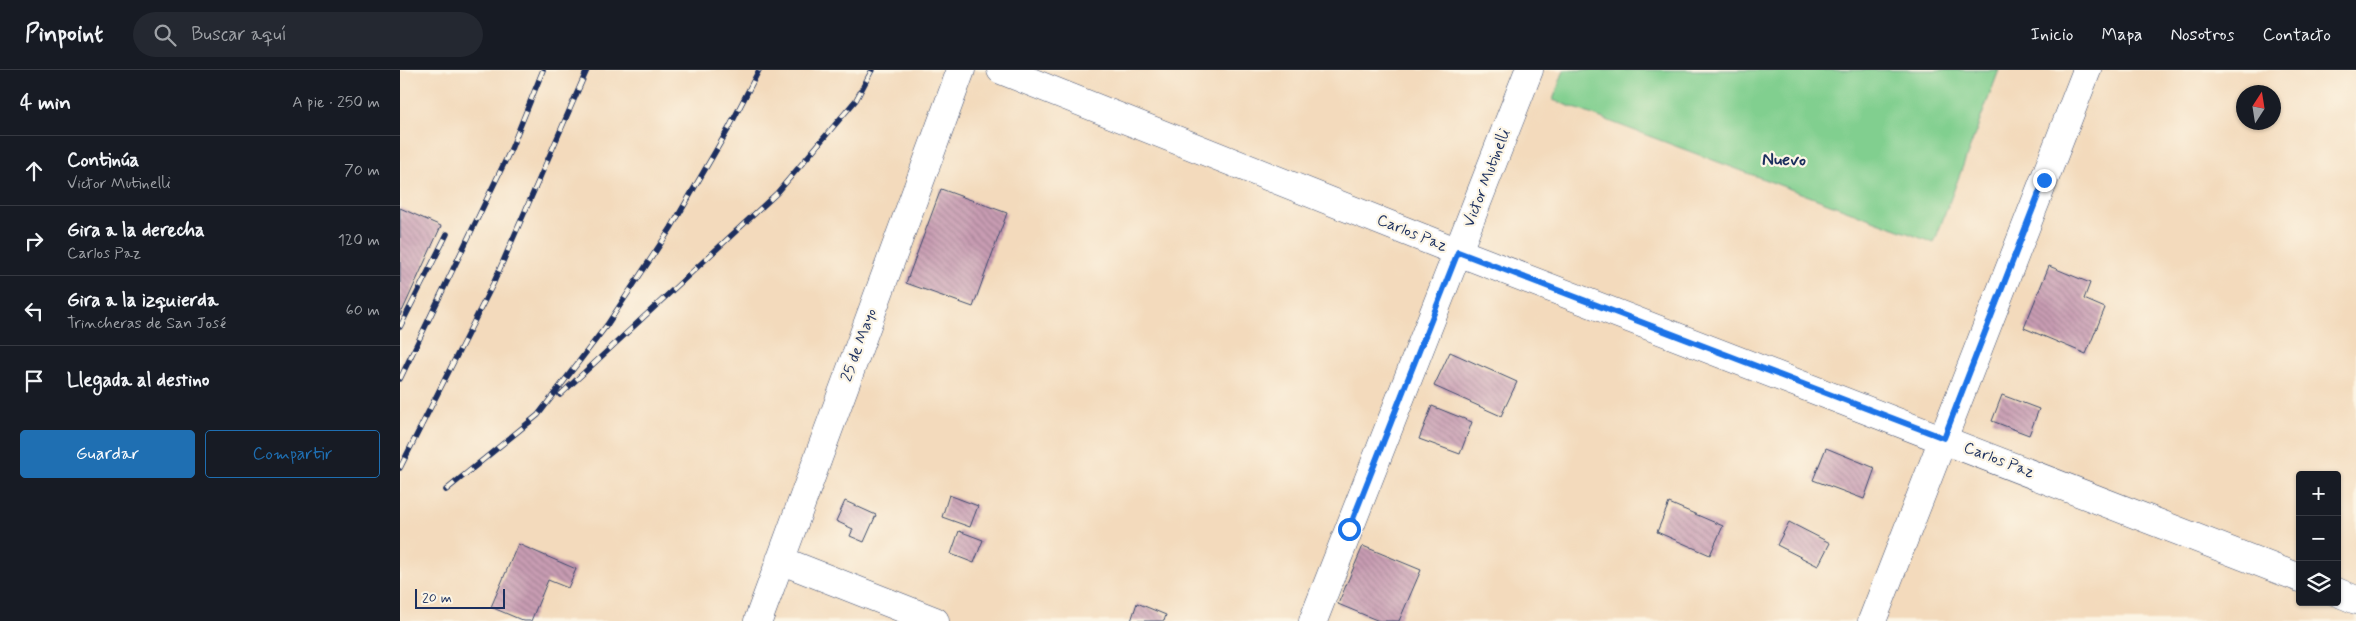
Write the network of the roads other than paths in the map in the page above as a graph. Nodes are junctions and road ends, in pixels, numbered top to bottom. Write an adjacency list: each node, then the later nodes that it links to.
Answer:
1 (962, 70): 7 (street, 25 de Mayo)
2 (1000, 70): 5 (street, Carlos Paz)
3 (1529, 70): 5 (street, Victor Mutinelli)
4 (2087, 70): 6 (street)
5 (1458, 252): 6 (street, Carlos Paz); 13 (street, Victor Mutinelli)
6 (1944, 438): 8 (street, Carlos Paz); 14 (street)
7 (780, 560): 11 (street, 25 de Mayo); 12 (street)
8 (2296, 576)
9 (2341, 594): 10 (street)
10 (2356, 600)
11 (758, 621)
12 (934, 621)
13 (1313, 621)
14 (1872, 621)

